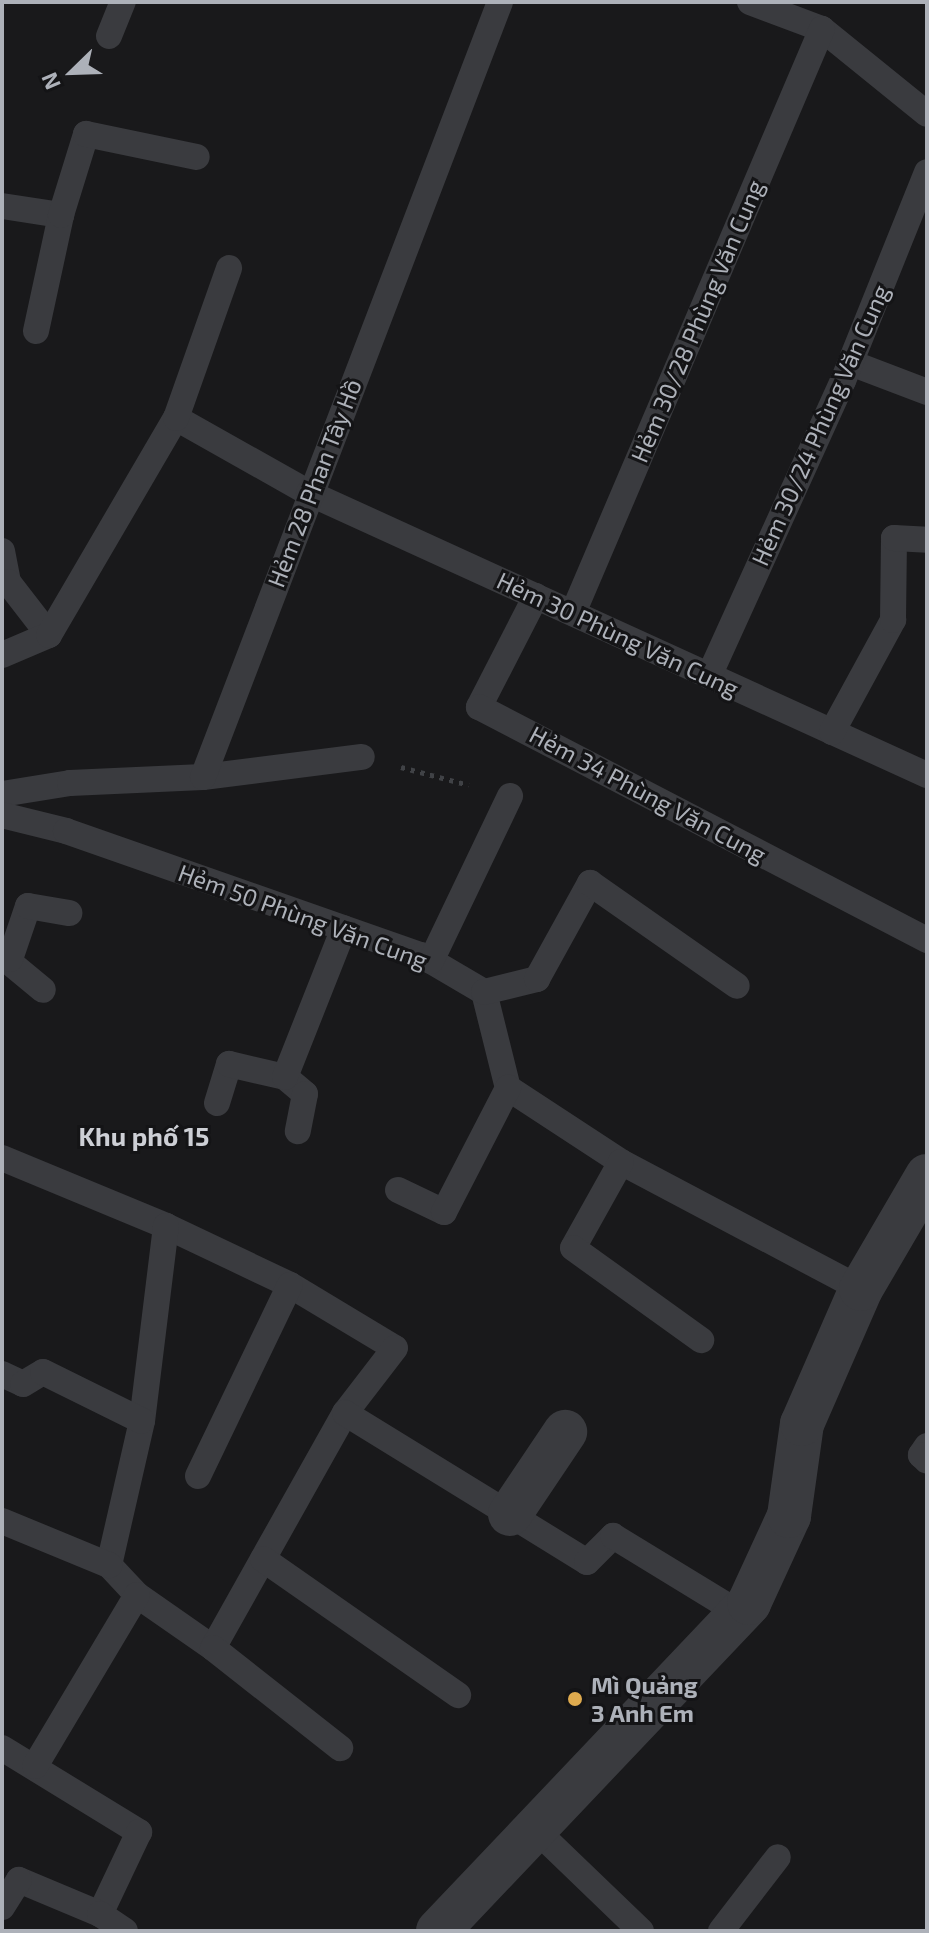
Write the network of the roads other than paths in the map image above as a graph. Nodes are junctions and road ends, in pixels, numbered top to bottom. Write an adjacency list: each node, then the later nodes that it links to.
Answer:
1 (123, 2): 5 (lane)
2 (500, 2): 16 (lane, Hẻm 28 Phan Tây Hồ)
3 (750, 2): 4 (lane)
4 (822, 29): 6 (lane); 20 (lane, Hẻm 30/28 Phùng Văn Cung)
5 (109, 36)
6 (927, 114)
7 (197, 157): 10 (lane)
8 (927, 172): 13 (lane, Hẻm 30/24 Phùng Văn Cung)
9 (2, 206): 10 (lane)
10 (61, 215): 12 (lane)
11 (229, 268): 15 (lane)
12 (36, 331)
13 (851, 363): 14 (lane); 23 (lane, Hẻm 30/24 Phùng Văn Cung)
14 (927, 392)
15 (176, 418): 16 (lane, Hẻm 30 Phùng Văn Cung); 21 (lane)
16 (309, 493): 19 (lane, Hẻm 30 Phùng Văn Cung); 27 (lane, Hẻm 28 Phan Tây Hồ)
17 (927, 540): 24 (lane)
18 (2, 551): 21 (lane)
19 (536, 596): 20 (lane, Hẻm 30 Phùng Văn Cung); 33 (lane, Hẻm 34 Phùng Văn Cung)
20 (573, 613): 23 (lane, Hẻm 30 Phùng Văn Cung)
21 (49, 635): 22 (lane)
22 (2, 655)
23 (709, 676): 24 (lane, Hẻm 30 Phùng Văn Cung)
24 (832, 732): 26 (lane, Hẻm 30 Phùng Văn Cung)
25 (362, 757): 27 (lane)
26 (927, 775)
27 (203, 777): 28 (lane)
28 (2, 794)
29 (510, 796): 35 (lane)
30 (2, 815): 32 (lane, Hẻm 50 Phùng Văn Cung)
31 (69, 913): 34 (lane)
32 (344, 928): 35 (lane, Hẻm 50 Phùng Văn Cung); 39 (lane)
33 (927, 940)
34 (6, 958): 37 (lane)
35 (431, 961): 38 (lane, Hẻm 50 Phùng Văn Cung)
36 (737, 986): 38 (lane)
37 (43, 990)
38 (484, 992): 40 (lane)
39 (285, 1077): 41 (lane); 42 (lane)
40 (508, 1088): 44 (lane); 46 (lane)
41 (217, 1103)
42 (298, 1131)
43 (2, 1158): 47 (lane)
44 (621, 1162): 49 (lane); 50 (lane)
45 (927, 1176): 49 (street)
46 (398, 1190)
47 (166, 1226): 48 (lane); 53 (lane)
48 (290, 1285): 52 (lane); 57 (lane)
49 (861, 1289): 63 (street)
50 (701, 1340)
51 (2, 1374): 53 (lane)
52 (345, 1413): 58 (lane); 60 (lane)
53 (142, 1421): 61 (lane)
54 (565, 1432): 58 (street)
55 (927, 1446): 56 (lane)
56 (927, 1461)
57 (198, 1476)
58 (510, 1514): 63 (lane)
59 (2, 1521): 61 (lane)
60 (263, 1559): 64 (lane); 65 (lane)
61 (109, 1565): 62 (lane)
62 (137, 1595): 64 (lane); 68 (lane)
63 (739, 1613): 69 (street)
64 (213, 1648): 67 (lane)
65 (458, 1695)
66 (2, 1748): 68 (lane)
67 (340, 1748)
68 (35, 1766): 72 (lane)
69 (535, 1829): 73 (street); 75 (lane)
70 (778, 1857): 76 (lane)
71 (2, 1907): 72 (lane)
72 (100, 1914): 74 (lane)
73 (446, 1928)
74 (125, 1931)
75 (641, 1931)
76 (721, 1931)

